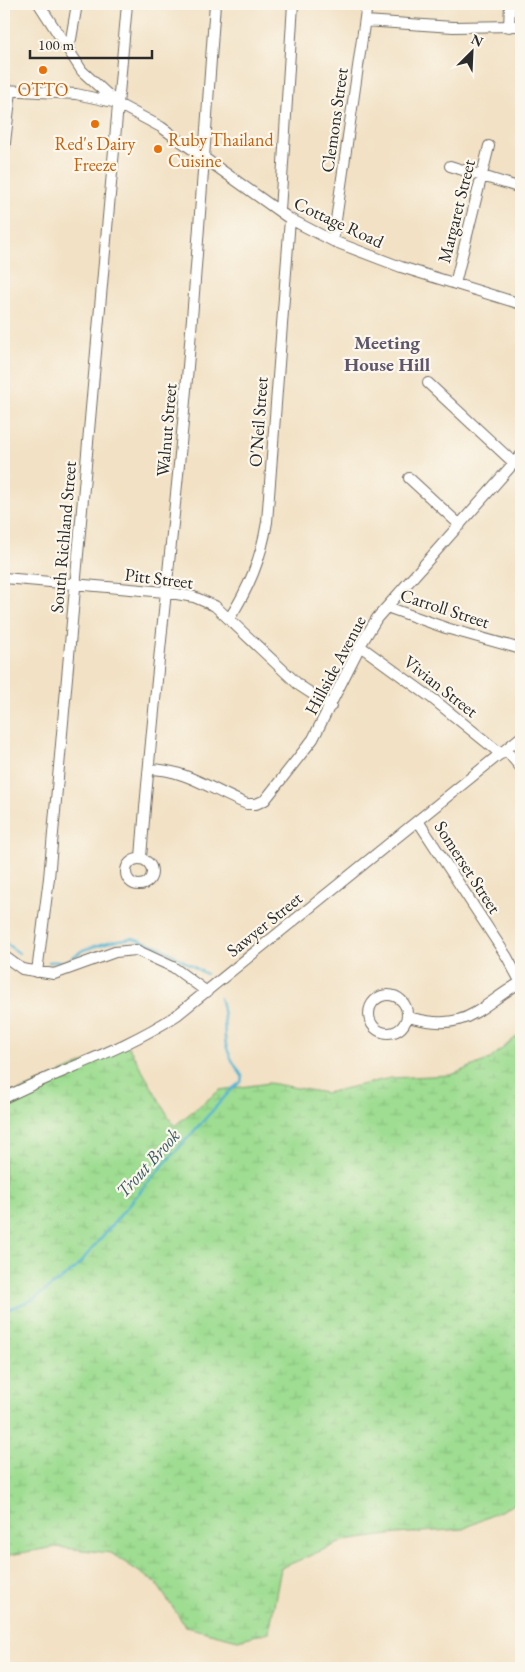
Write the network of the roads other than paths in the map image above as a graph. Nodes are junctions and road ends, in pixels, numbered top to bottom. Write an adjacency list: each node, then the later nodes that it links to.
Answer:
1 (39, 4): 11 (street, Cottage Road)
2 (77, 4): 11 (street)
3 (127, 4): 13 (street, South Richland Street)
4 (215, 4): 16 (street, Walnut Street)
5 (293, 4): 20 (street)
6 (367, 4): 8 (street, Clemons Street)
7 (510, 4): 10 (street)
8 (365, 21): 10 (street); 22 (street, Clemons Street)
9 (521, 26): 10 (street)
10 (509, 27)
11 (66, 47): 13 (street, Cottage Road)
12 (8, 90): 13 (street); 15 (street)
13 (118, 104): 16 (street, Cottage Road); 31 (street, South Richland Street)
14 (489, 146): 18 (street, Margaret Street)
15 (4, 151)
16 (205, 158): 20 (street, Cottage Road); 32 (street, Walnut Street)
17 (450, 166): 18 (street)
18 (480, 176): 19 (street); 23 (street, Margaret Street)
19 (521, 188)
20 (280, 211): 21 (street, Cottage Road)
21 (290, 219): 22 (street, Cottage Road); 34 (street, O'Neil Street)
22 (333, 241): 23 (street, Cottage Road)
23 (455, 284): 24 (street, Cottage Road)
24 (521, 304)
25 (428, 383): 27 (street)
26 (521, 455): 27 (street, Hillside Avenue)
27 (514, 463): 29 (street, Hillside Avenue)
28 (409, 478): 29 (street)
29 (460, 525): 33 (street, Hillside Avenue)
30 (4, 578): 31 (street, Pitt Street)
31 (75, 585): 32 (street, Pitt Street); 45 (street, South Richland Street)
32 (165, 592): 34 (street, Pitt Street); 41 (street, Walnut Street)
33 (387, 607): 35 (street, Hillside Avenue); 36 (street, Carroll Street)
34 (229, 619): 37 (street, Pitt Street)
35 (360, 646): 37 (street, Hillside Avenue); 39 (street, Vivian Street)
36 (521, 649)
37 (331, 706): 41 (street, Hillside Avenue)
38 (521, 738): 39 (street, Sawyer Street)
39 (503, 752): 40 (street, Vivian Street); 42 (street, Sawyer Street)
40 (521, 768)
41 (148, 770): 43 (street, Walnut Street)
42 (418, 821): 46 (street, Somerset Street); 47 (street, Sawyer Street)
43 (141, 858)
44 (4, 956): 45 (street)
45 (37, 972): 47 (street)
46 (521, 983): 48 (street)
47 (207, 992): 49 (street, Sawyer Street)
48 (408, 1017)
49 (4, 1098)

